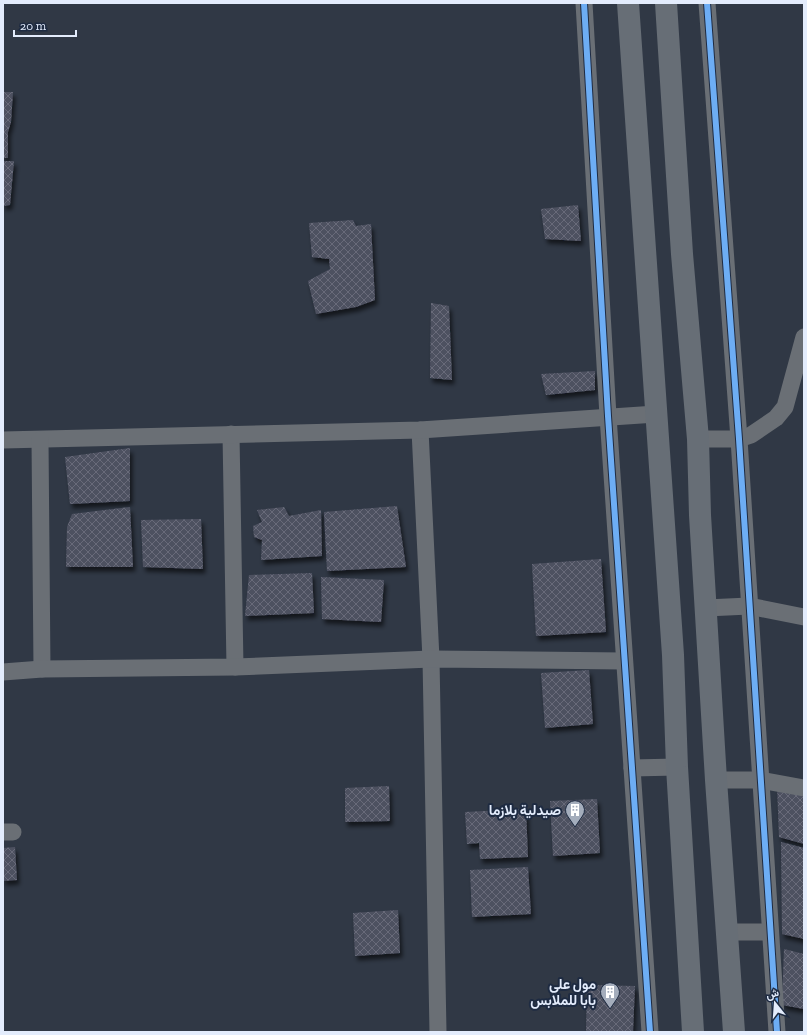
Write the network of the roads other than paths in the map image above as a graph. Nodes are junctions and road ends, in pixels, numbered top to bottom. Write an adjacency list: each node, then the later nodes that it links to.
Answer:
1 (584, 3): 7 (street)
2 (628, 3): 6 (highway)
3 (666, 3): 10 (highway)
4 (706, 3): 11 (street)
5 (804, 337): 11 (street)
6 (656, 414): 7 (street); 22 (highway)
7 (608, 416): 8 (street); 18 (street)
8 (420, 430): 9 (street); 17 (street)
9 (231, 434): 13 (street); 19 (street)
10 (698, 439): 11 (street); 15 (highway)
11 (739, 439): 14 (street)
12 (3, 440): 13 (street)
13 (40, 440): 20 (street)
14 (749, 606): 15 (street); 16 (street); 25 (street)
15 (706, 608): 24 (highway)
16 (804, 617)
17 (431, 659): 18 (street); 19 (street); 29 (street)
18 (624, 661): 23 (street)
19 (235, 667): 20 (street)
20 (42, 669): 21 (street)
21 (3, 672)
22 (677, 767): 23 (street); 31 (highway)
23 (632, 768): 30 (street)
24 (716, 780): 25 (street); 27 (highway)
25 (760, 780): 26 (street); 28 (street)
26 (804, 788)
27 (728, 932): 28 (street); 32 (highway)
28 (770, 932): 33 (street)
29 (438, 1032)
30 (650, 1032)
31 (693, 1032)
32 (734, 1032)
33 (777, 1032)

